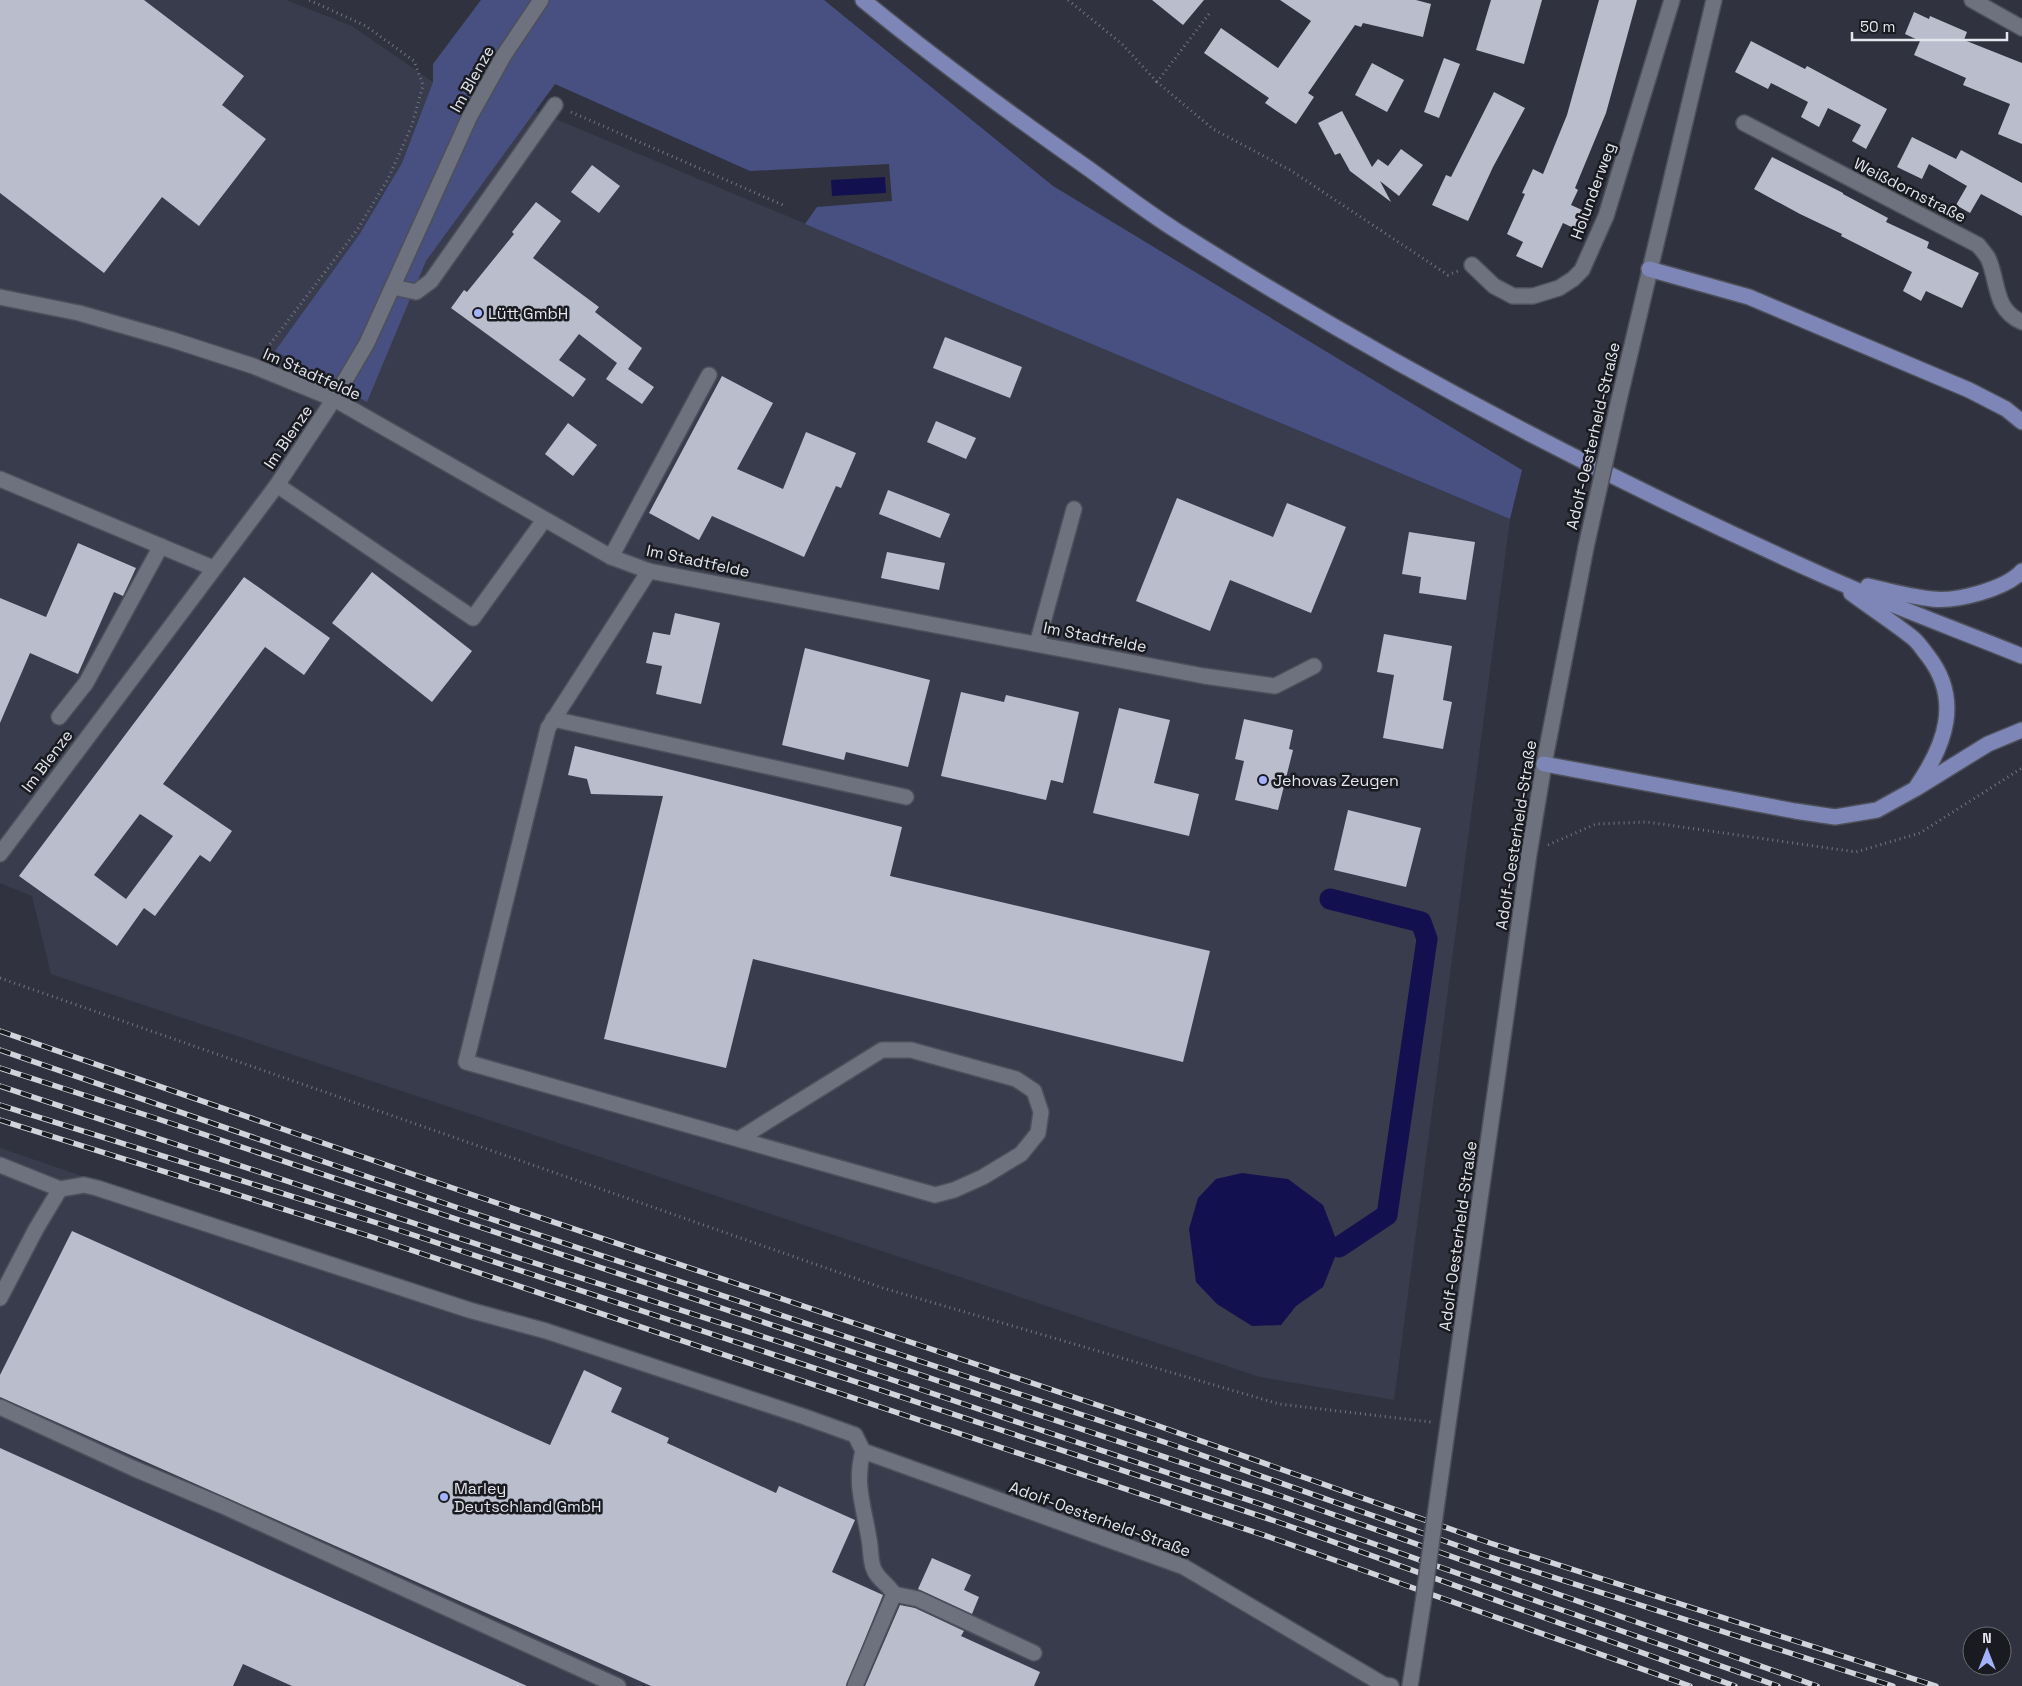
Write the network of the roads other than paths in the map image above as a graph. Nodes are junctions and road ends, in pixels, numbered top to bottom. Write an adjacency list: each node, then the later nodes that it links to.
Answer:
1 (541, 0): 11 (street, Im Blenze)
2 (863, 0): 26 (main road)
3 (1672, 0): 9 (street, Holunderweg)
4 (1714, 0): 10 (street, Adolf-Oesterheld-Straße)
5 (1972, 0): 6 (street)
6 (2022, 28)
7 (555, 105): 11 (street)
8 (1744, 123): 13 (street, Weißdornstraße)
9 (1472, 264)
10 (1649, 269): 16 (main road); 33 (street, Adolf-Oesterheld-Straße, bridge)
11 (393, 287): 15 (street, Im Blenze)
12 (0, 297): 15 (street, Im Stadtfelde)
13 (2022, 322)
14 (709, 375): 22 (street)
15 (334, 399): 18 (street, Im Blenze); 20 (street, Im Stadtfelde)
16 (2022, 422)
17 (0, 479): 21 (street)
18 (277, 485): 20 (street); 23 (street, Im Blenze)
19 (1074, 509): 27 (street)
20 (544, 520): 22 (street, Im Stadtfelde)
21 (161, 546): 23 (street); 30 (street)
22 (611, 557): 24 (street, Im Stadtfelde)
23 (213, 568): 36 (street, Im Blenze)
24 (649, 571): 27 (street, Im Stadtfelde); 31 (street)
25 (2022, 571): 26 (main road)
26 (1832, 579): 28 (main road); 34 (main road)
27 (1037, 644): 29 (street, Im Stadtfelde)
28 (2022, 656)
29 (1314, 666)
30 (59, 717)
31 (553, 719): 35 (street); 37 (street)
32 (2022, 730): 34 (main road)
33 (1544, 764): 34 (main road); 48 (street, Adolf-Oesterheld-Straße, bridge)
34 (1915, 790)
35 (906, 797)
36 (0, 854)
37 (739, 1139): 37 (street)
38 (0, 1165): 39 (street)
39 (60, 1189): 40 (street); 42 (street)
40 (0, 1298)
41 (0, 1407): 45 (street)
42 (864, 1451): 43 (street); 47 (street, Adolf-Oesterheld-Straße)
43 (894, 1594): 44 (street); 46 (street)
44 (1034, 1653)
45 (618, 1686)
46 (855, 1686)
47 (1391, 1686)
48 (1410, 1686)

